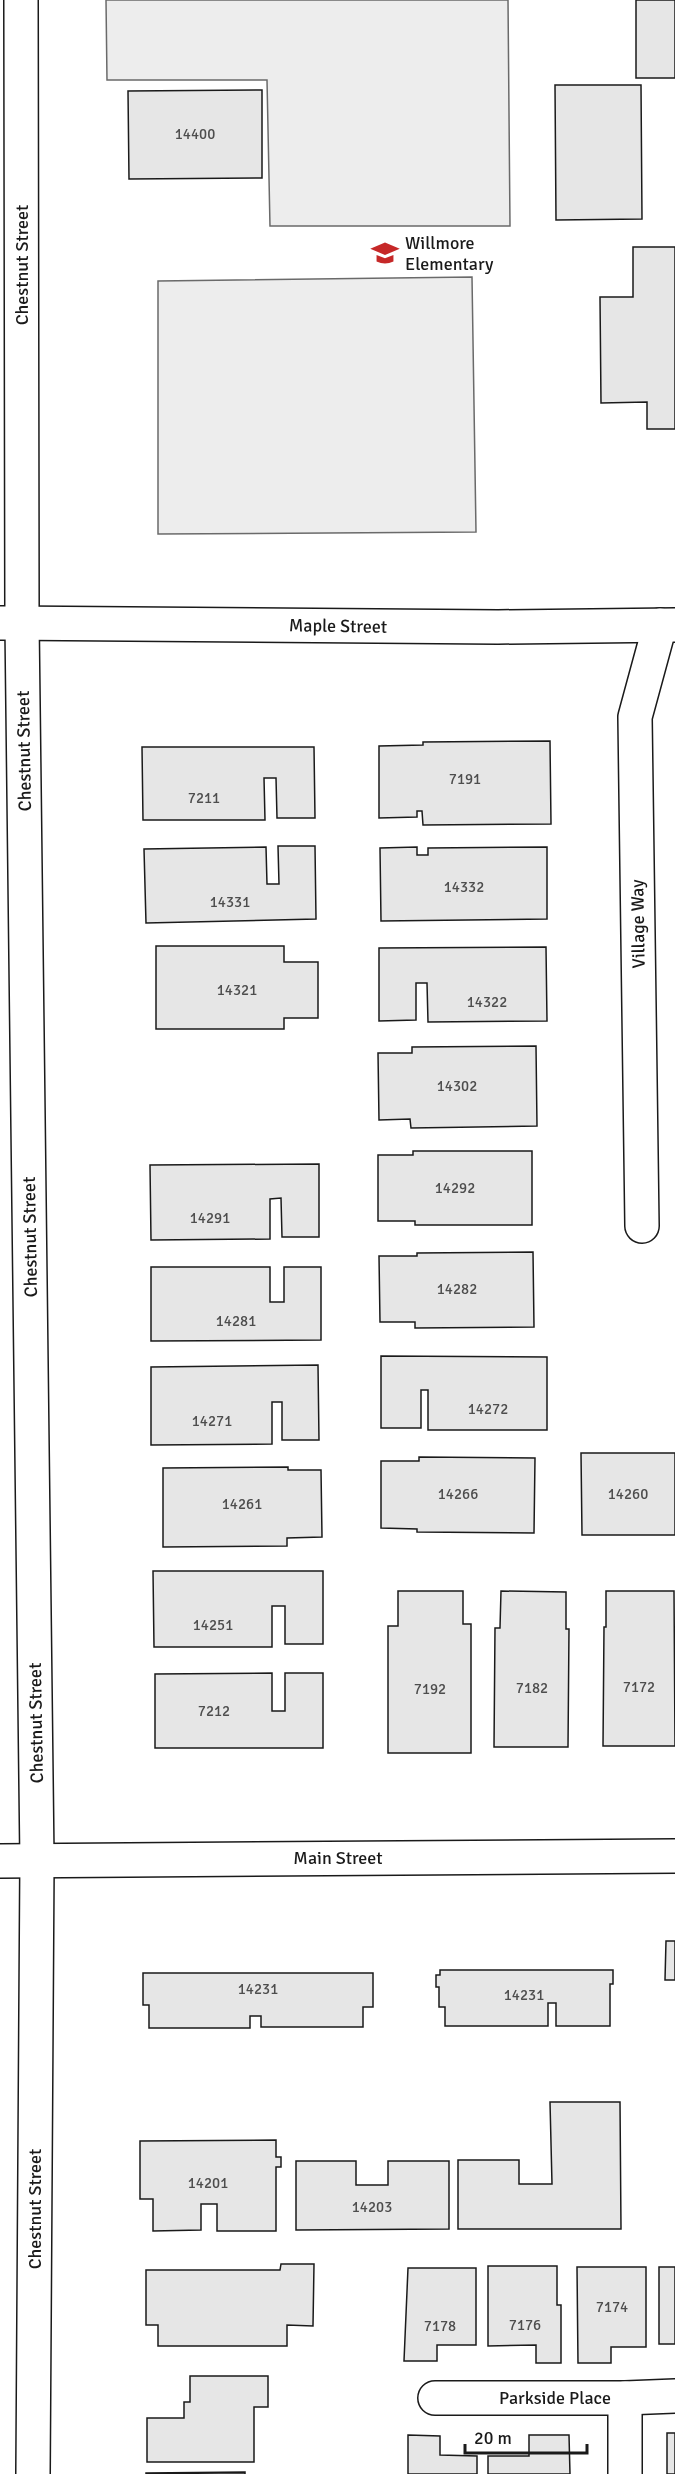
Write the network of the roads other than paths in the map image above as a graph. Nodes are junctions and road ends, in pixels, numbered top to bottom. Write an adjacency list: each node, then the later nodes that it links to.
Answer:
1 (21, 0): 2 (street, Chestnut Street)
2 (11, 623): 3 (street, Maple Street); 7 (street, Chestnut Street)
3 (668, 625): 4 (street, Village Way)
4 (642, 1226)
5 (675, 1856): 7 (street, Main Street)
6 (0, 1861): 7 (street, Main Street)
7 (37, 1861): 11 (street, Chestnut Street)
8 (675, 2396): 10 (street, Parkside Place)
9 (435, 2398): 10 (street, Parkside Place)
10 (625, 2398): 12 (street)
11 (33, 2474)
12 (625, 2474)

